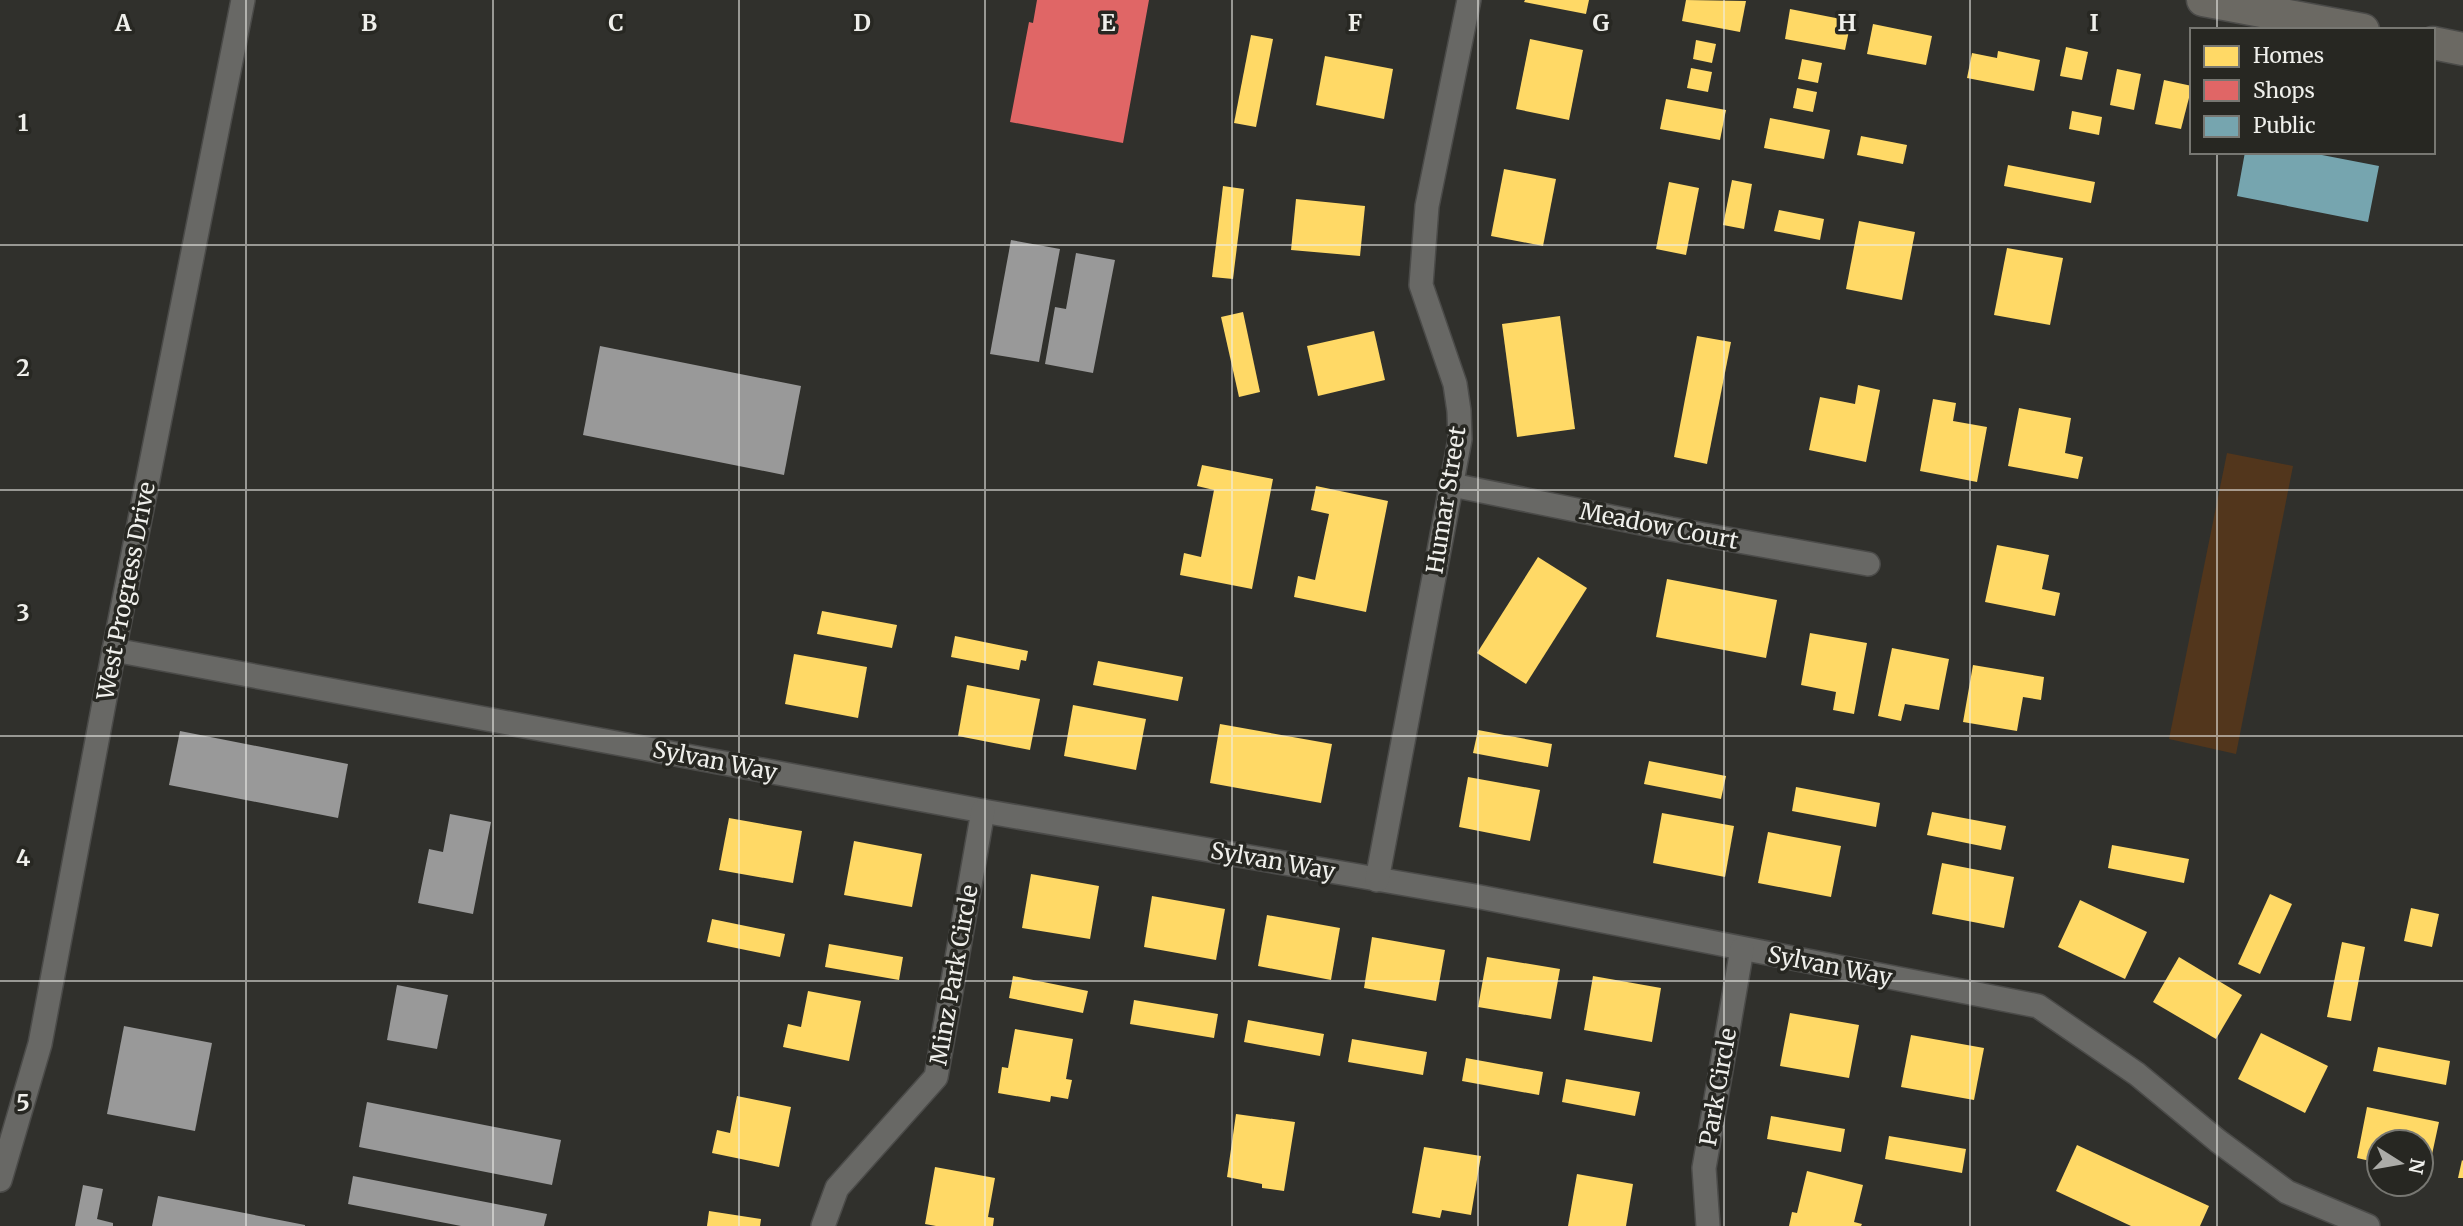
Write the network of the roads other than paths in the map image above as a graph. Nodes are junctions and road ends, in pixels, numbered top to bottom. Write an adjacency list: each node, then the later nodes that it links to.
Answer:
1 (243, 0): 10 (street, West Progress Drive)
2 (1469, 0): 8 (street, Humar Street)
3 (2203, 0): 4 (main road)
4 (2243, 4): 5 (main road)
5 (2354, 28)
6 (2435, 43): 7 (main road)
7 (2463, 48)
8 (1452, 485): 9 (street, Meadow Court); 12 (street, Humar Street)
9 (1867, 564)
10 (114, 650): 11 (street, Sylvan Way); 14 (street, West Progress Drive)
11 (983, 811): 12 (street, Sylvan Way); 16 (street, Minz Park Circle)
12 (1377, 880): 13 (street, Sylvan Way)
13 (1742, 949): 15 (street, Sylvan Way); 17 (street, Park Circle)
14 (0, 1180)
15 (2336, 1220): 18 (street, Sylvan Way)
16 (823, 1226)
17 (1708, 1226)
18 (2368, 1226)

